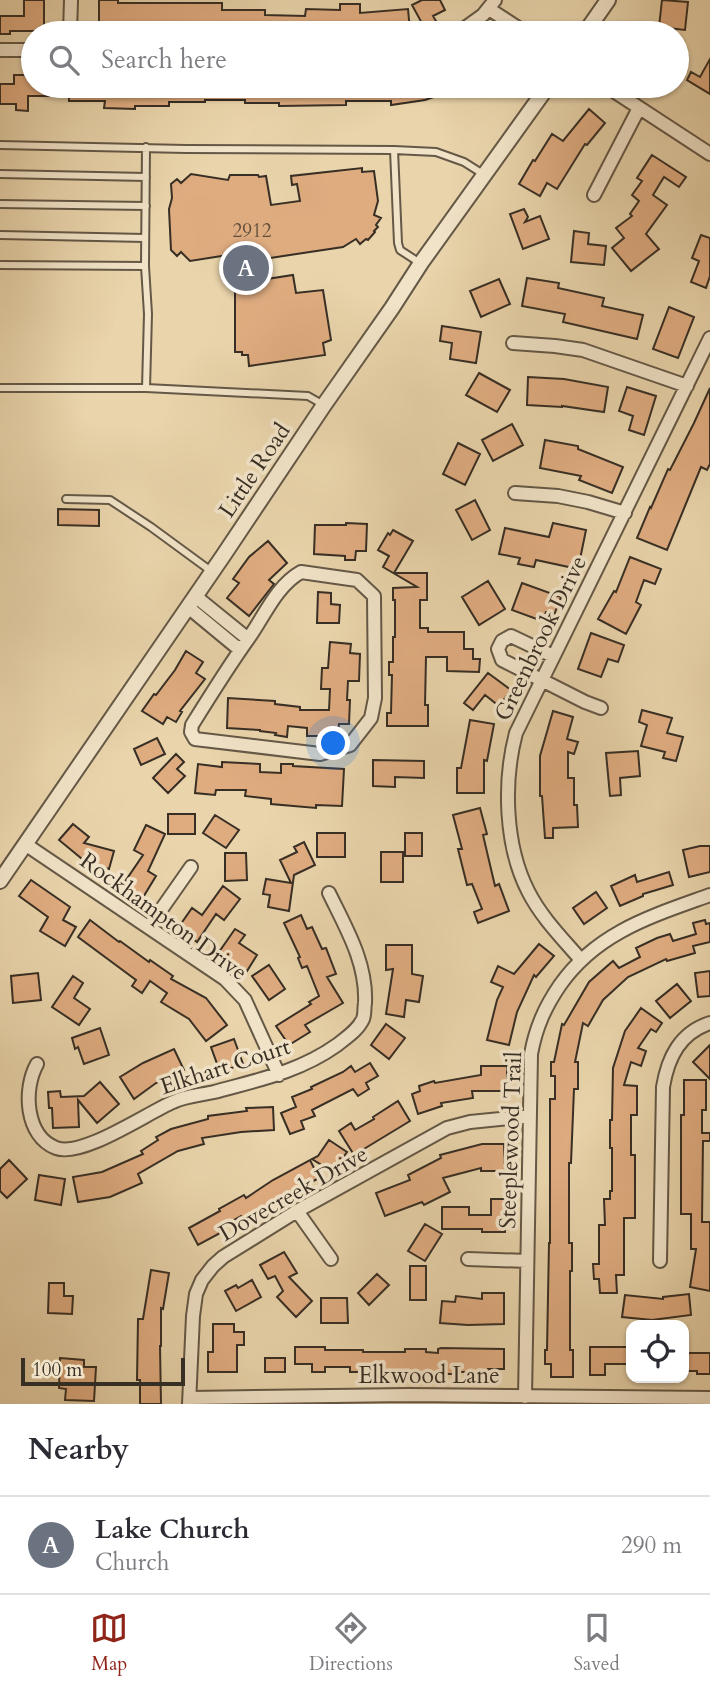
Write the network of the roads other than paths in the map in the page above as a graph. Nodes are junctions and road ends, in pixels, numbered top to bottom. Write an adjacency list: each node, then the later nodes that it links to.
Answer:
1 (71, 0): 4 (street)
2 (608, 0): 7 (street)
3 (492, 4): 5 (street); 6 (street)
4 (70, 21)
5 (475, 21)
6 (512, 21)
7 (593, 21)
8 (0, 50): 9 (street)
9 (21, 50)
10 (539, 98): 18 (street, Little Road)
11 (624, 98): 12 (street)
12 (639, 108): 16 (street); 20 (street)
13 (0, 145): 14 (lane)
14 (146, 147): 15 (lane); 19 (lane)
15 (394, 150): 18 (lane); 25 (lane)
16 (710, 154)
17 (0, 174): 19 (lane)
18 (484, 176): 25 (street, Little Road)
19 (146, 177): 22 (lane)
20 (594, 195)
21 (0, 204): 22 (lane)
22 (146, 206): 24 (lane)
23 (0, 235): 24 (lane)
24 (145, 238): 27 (lane)
25 (421, 263): 33 (street, Little Road)
26 (0, 265): 27 (lane)
27 (145, 266): 32 (lane)
28 (710, 338): 30 (street, Greenbrook Drive)
29 (513, 342): 30 (street)
30 (687, 386): 36 (street, Greenbrook Drive)
31 (0, 388): 32 (lane)
32 (146, 388): 33 (lane)
33 (324, 405): 37 (street, Little Road)
34 (515, 493): 36 (street)
35 (66, 499): 37 (lane)
36 (625, 513): 40 (street, Greenbrook Drive)
37 (212, 572): 38 (street, Little Road)
38 (191, 602): 39 (street); 43 (street, Little Road)
39 (244, 645): 39 (street)
40 (553, 656): 41 (street, Greenbrook Drive); 41 (street)
41 (542, 681): 42 (street); 49 (street, Greenbrook Drive)
42 (601, 708)
43 (25, 844): 45 (street, Little Road); 48 (street, Rockhampton Drive)
44 (191, 867): 48 (street)
45 (0, 881)
46 (329, 893): 52 (street, Elkhart Court)
47 (710, 895): 49 (street, Steeplewood Trail)
48 (149, 927): 52 (street, Rockhampton Drive)
49 (580, 960): 53 (street, Steeplewood Trail)
50 (710, 1023): 58 (street)
51 (37, 1064): 52 (street, Elkhart Court)
52 (279, 1075)
53 (530, 1116): 54 (street, Dovecreek Drive); 57 (street, Steeplewood Trail)
54 (297, 1211): 55 (street); 61 (street, Dovecreek Drive)
55 (331, 1259)
56 (468, 1259): 57 (street)
57 (527, 1261): 59 (street, Steeplewood Trail)
58 (660, 1261)
59 (525, 1397): 60 (street, Elkwood Lane); 61 (street, Elkwood Lane)
60 (710, 1398)
61 (189, 1401)

